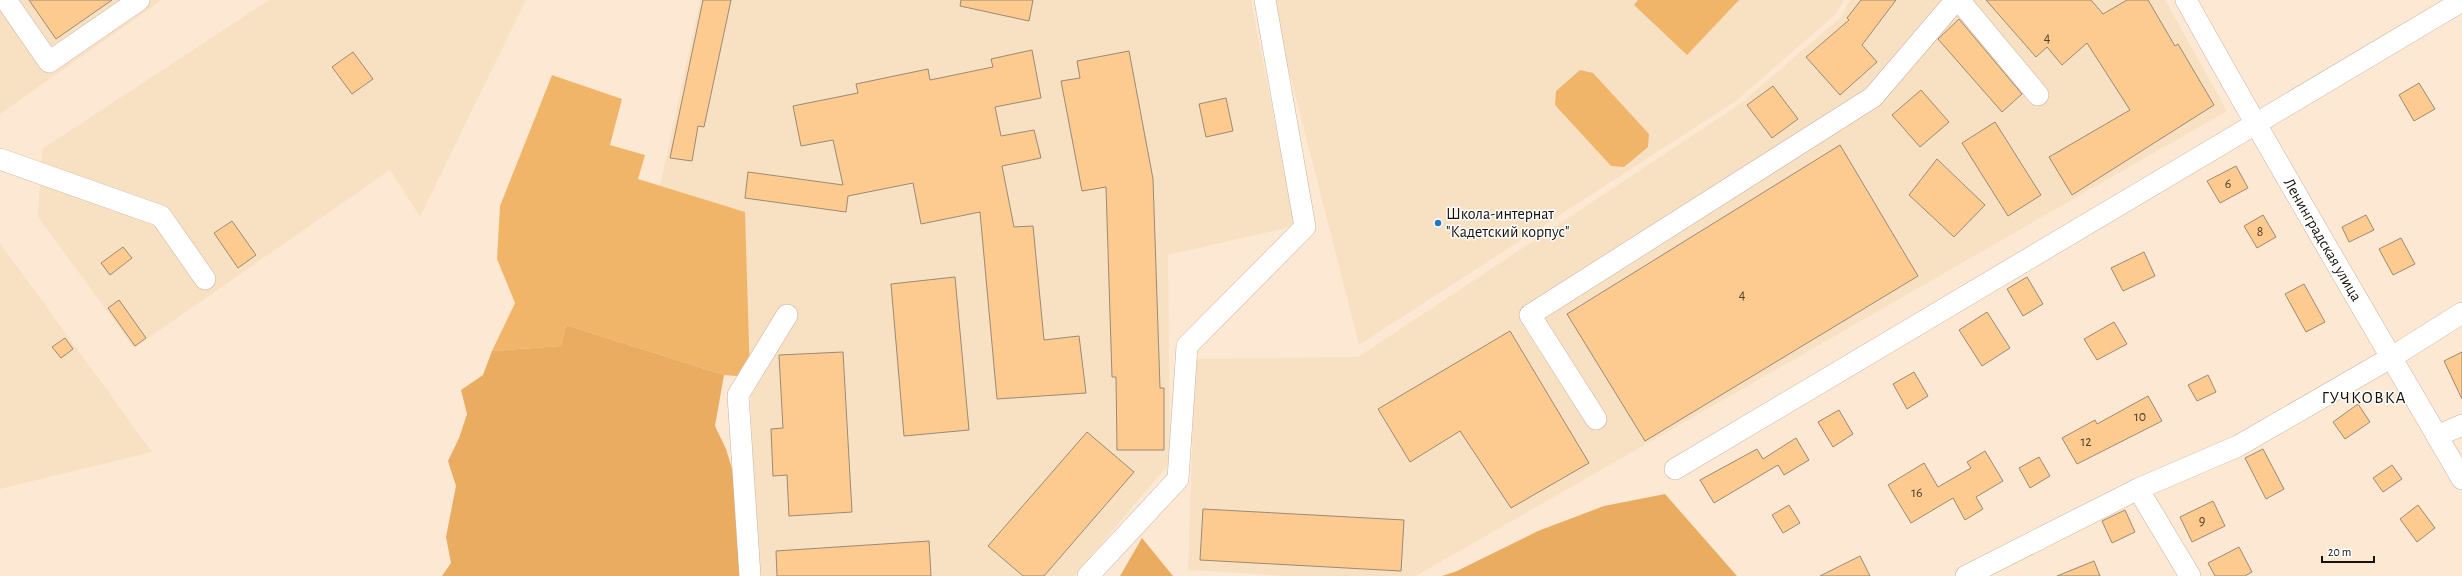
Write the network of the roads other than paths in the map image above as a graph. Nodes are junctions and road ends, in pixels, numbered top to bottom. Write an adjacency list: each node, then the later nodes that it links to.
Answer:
1 (6, 0): 2 (street)
2 (139, 0)
3 (1264, 0): 22 (street)
4 (1956, 0): 15 (street)
5 (1959, 0): 8 (street)
6 (2186, 0): 9 (street, Ленинградская улица)
7 (2462, 2): 9 (street)
8 (2038, 95)
9 (2254, 124): 14 (street, Ленинградская улица); 18 (street)
10 (0, 159): 11 (street)
11 (205, 279)
12 (2462, 313): 14 (street)
13 (787, 315): 21 (street)
14 (2392, 357): 17 (street, Ленинградская улица); 20 (street)
15 (1596, 419)
16 (2462, 426): 17 (street)
17 (2437, 436): 19 (street, Ленинградская улица)
18 (1674, 469)
19 (2462, 479)
20 (2138, 489): 23 (street); 24 (street)
21 (750, 576)
22 (1088, 576)
23 (1966, 576)
24 (2190, 576)

